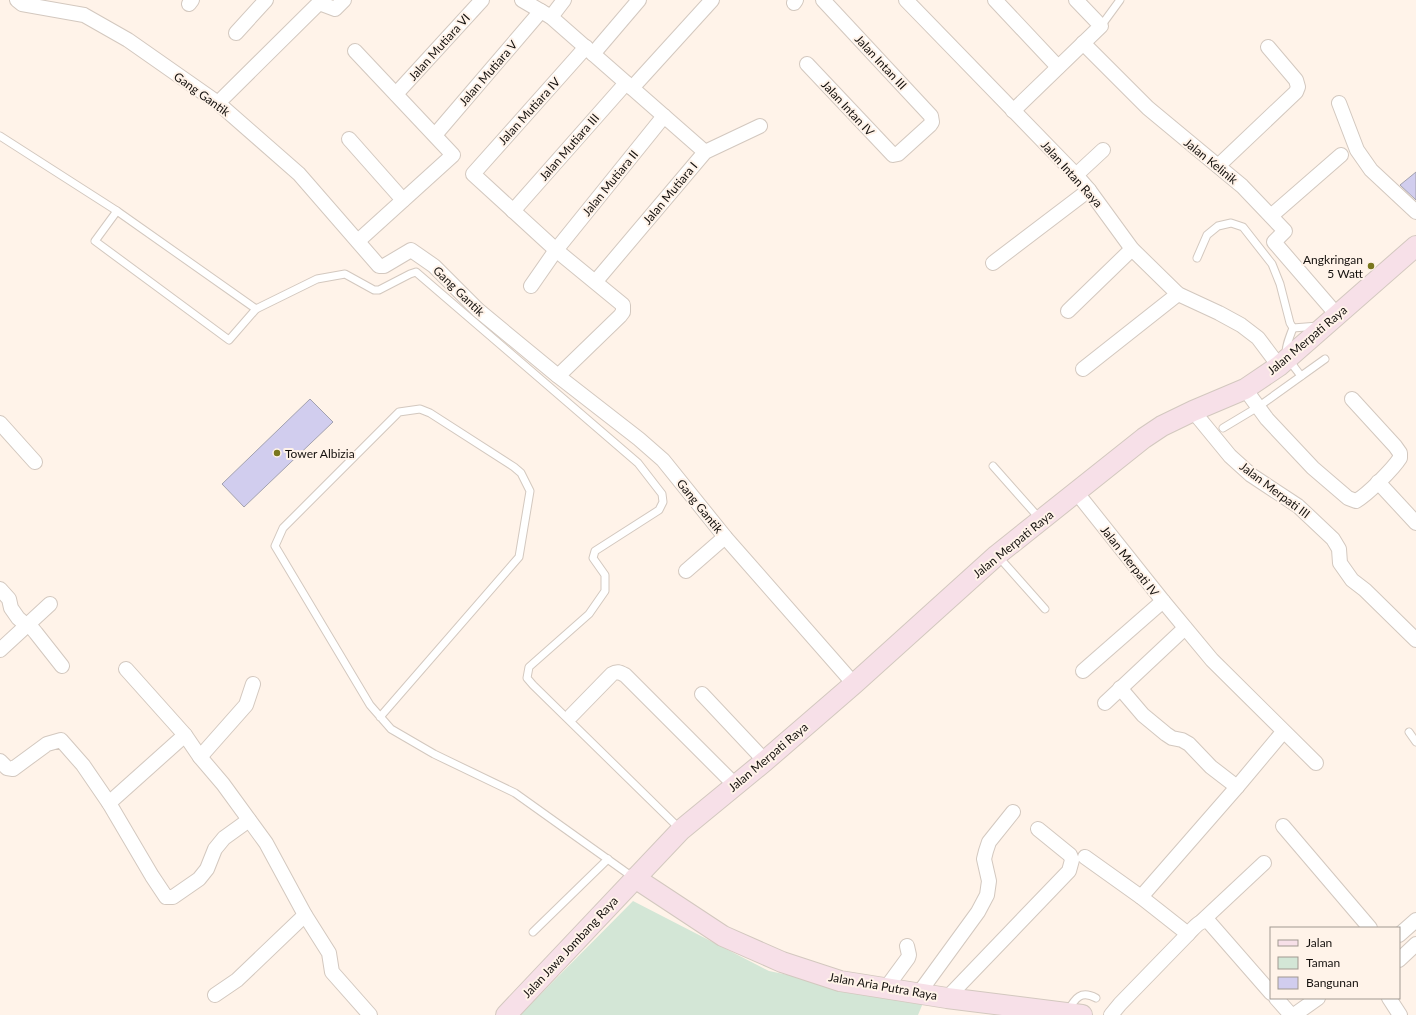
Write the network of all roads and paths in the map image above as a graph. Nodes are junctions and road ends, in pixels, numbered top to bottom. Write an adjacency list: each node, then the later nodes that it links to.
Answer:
1 (17, 0): 25 (street, Gang Gantik)
2 (266, 0): 16 (street)
3 (344, 0): 25 (street)
4 (482, 0): 24 (street, Jalan Mutiara VI)
5 (522, 0): 14 (street)
6 (564, 0): 14 (street, Jalan Mutiara V)
7 (639, 0): 19 (street, Jalan Mutiara IV)
8 (712, 0): 23 (street, Jalan Mutiara III)
9 (823, 0): 35 (street, Jalan Intan III)
10 (906, 0): 27 (street, Jalan Intan Raya)
11 (995, 0): 22 (street)
12 (1076, 0): 15 (street)
13 (1120, 0): 15 (lane)
14 (546, 14): 19 (street); 30 (street, Jalan Mutiara V)
15 (1101, 26): 17 (street)
16 (236, 33)
17 (1083, 43): 22 (street); 37 (street, Jalan Kelinik)
18 (1268, 47): 37 (street)
19 (589, 50): 23 (street); 42 (street, Jalan Mutiara IV)
20 (355, 51): 24 (street)
21 (807, 64): 35 (street, Jalan Intan IV)
22 (1058, 67): 27 (street)
23 (629, 86): 28 (street); 42 (street, Jalan Mutiara III)
24 (396, 94): 30 (street)
25 (218, 103): 45 (street, Gang Gantik)
26 (1339, 103): 43 (street)
27 (1013, 111): 38 (street, Jalan Intan Raya)
28 (664, 116): 34 (street); 48 (street, Jalan Mutiara II)
29 (760, 126): 34 (street, Jalan Mutiara I)
30 (435, 135): 40 (street)
31 (0, 136): 41 (lane)
32 (349, 139): 40 (street)
33 (1103, 150): 38 (street)
34 (705, 152): 51 (street, Jalan Mutiara I)
35 (890, 153)
36 (1341, 155): 44 (street)
37 (1218, 166): 44 (street, Jalan Kelinik)
38 (1076, 175): 39 (street, Jalan Intan Raya)
39 (1089, 190): 47 (street, Jalan Intan Raya); 50 (street)
40 (403, 200): 45 (street)
41 (117, 211): 54 (lane); 54 (lane)
42 (513, 211): 48 (street)
43 (1416, 212)
44 (1271, 216): 56 (street, Jalan Kelinik)
45 (358, 241): 61 (street, Gang Gantik)
46 (1416, 246): 56 (main road, Jalan Merpati Raya)
47 (1132, 249): 53 (street, Jalan Intan Raya); 55 (street)
48 (556, 250): 51 (street); 52 (street, Jalan Mutiara II)
49 (1197, 258): 57 (lane)
50 (993, 263)
51 (596, 281): 61 (street)
52 (530, 286)
53 (1178, 294): 59 (street, Jalan Intan Raya); 60 (street)
54 (256, 310): 111 (lane)
55 (1068, 311)
56 (1332, 320): 57 (lane); 59 (main road, Jalan Merpati Raya)
57 (1293, 328): 59 (lane)
58 (1325, 359): 62 (lane)
59 (1284, 363): 62 (lane); 63 (main road, Jalan Merpati Raya)
60 (1082, 368)
61 (558, 376): 75 (street, Gang Gantik)
62 (1301, 376): 65 (lane)
63 (1245, 389): 65 (street); 66 (main road, Jalan Merpati Raya)
64 (1352, 399): 71 (street)
65 (1258, 407): 68 (lane); 71 (street)
66 (1193, 411): 72 (main road, Jalan Merpati Raya); 84 (street, Jalan Merpati III)
67 (0, 423): 69 (street)
68 (1223, 428)
69 (35, 462)
70 (993, 466): 73 (lane)
71 (1378, 482): 74 (street)
72 (1077, 493): 73 (main road, Jalan Merpati Raya); 79 (street, Jalan Merpati IV)
73 (1041, 521): 76 (main road, Jalan Merpati Raya)
74 (1416, 523)
75 (726, 537): 77 (street); 90 (street, Gang Gantik)
76 (997, 555): 81 (lane); 90 (main road, Jalan Merpati Raya)
77 (686, 571)
78 (0, 589): 82 (street)
79 (1163, 601): 83 (street, Jalan Merpati IV); 88 (street)
80 (50, 604): 82 (street)
81 (1045, 609)
82 (26, 625): 85 (street); 86 (street)
83 (1185, 628): 91 (street); 96 (street, Jalan Merpati IV)
84 (1416, 640)
85 (0, 650)
86 (62, 666)
87 (126, 669): 98 (street)
88 (1083, 671)
89 (253, 684): 100 (street)
90 (854, 684): 101 (main road, Jalan Merpati Raya)
91 (1120, 688): 93 (street); 105 (street)
92 (702, 694): 101 (street)
93 (1105, 703)
94 (571, 716): 104 (street)
95 (380, 717): 95 (lane); 113 (lane)
96 (1283, 732): 103 (street, Jalan Merpati IV); 105 (street)
97 (1409, 732): 99 (lane)
98 (185, 735): 100 (street); 106 (street)
99 (1416, 742)
100 (200, 757): 108 (street)
101 (765, 760): 104 (main road, Jalan Merpati Raya)
102 (0, 761): 106 (street)
103 (1316, 763)
104 (736, 785): 111 (main road, Jalan Merpati Raya)
105 (1237, 787): 116 (street)
106 (109, 803): 108 (street)
107 (1013, 812): 127 (street)
108 (249, 820): 117 (street)
109 (1283, 826): 119 (street)
110 (1038, 829): 129 (street)
111 (681, 830): 115 (main road, Jalan Merpati Raya)
112 (1085, 857): 116 (street)
113 (608, 859): 115 (lane); 120 (lane)
114 (1264, 863): 118 (street)
115 (635, 878): 125 (main road, Jalan Aria Putra Raya); 137 (main road, Jalan Jawa Jombang Raya)
116 (1141, 897): 121 (street)
117 (305, 915): 128 (street); 136 (street)
118 (1202, 921): 121 (street); 126 (street)
119 (1369, 927)
120 (533, 932)
121 (1188, 934): 138 (street)
122 (1416, 944): 124 (street)
123 (907, 946): 125 (street)
124 (1400, 959)
125 (886, 988): 127 (main road, Jalan Aria Putra Raya)
126 (1270, 992)
127 (919, 993): 129 (main road, Jalan Aria Putra Raya)
128 (215, 995)
129 (947, 998): 134 (main road, Jalan Aria Putra Raya)
130 (1096, 998): 135 (lane)
131 (1277, 999): 139 (street)
132 (1317, 999): 140 (street)
133 (1389, 999): 141 (street)
134 (1021, 1011): 135 (main road, Jalan Aria Putra Raya)
135 (1077, 1014)
136 (370, 1015)
137 (506, 1015)
138 (1111, 1015)
139 (1291, 1015)
140 (1294, 1015)
141 (1400, 1015)

